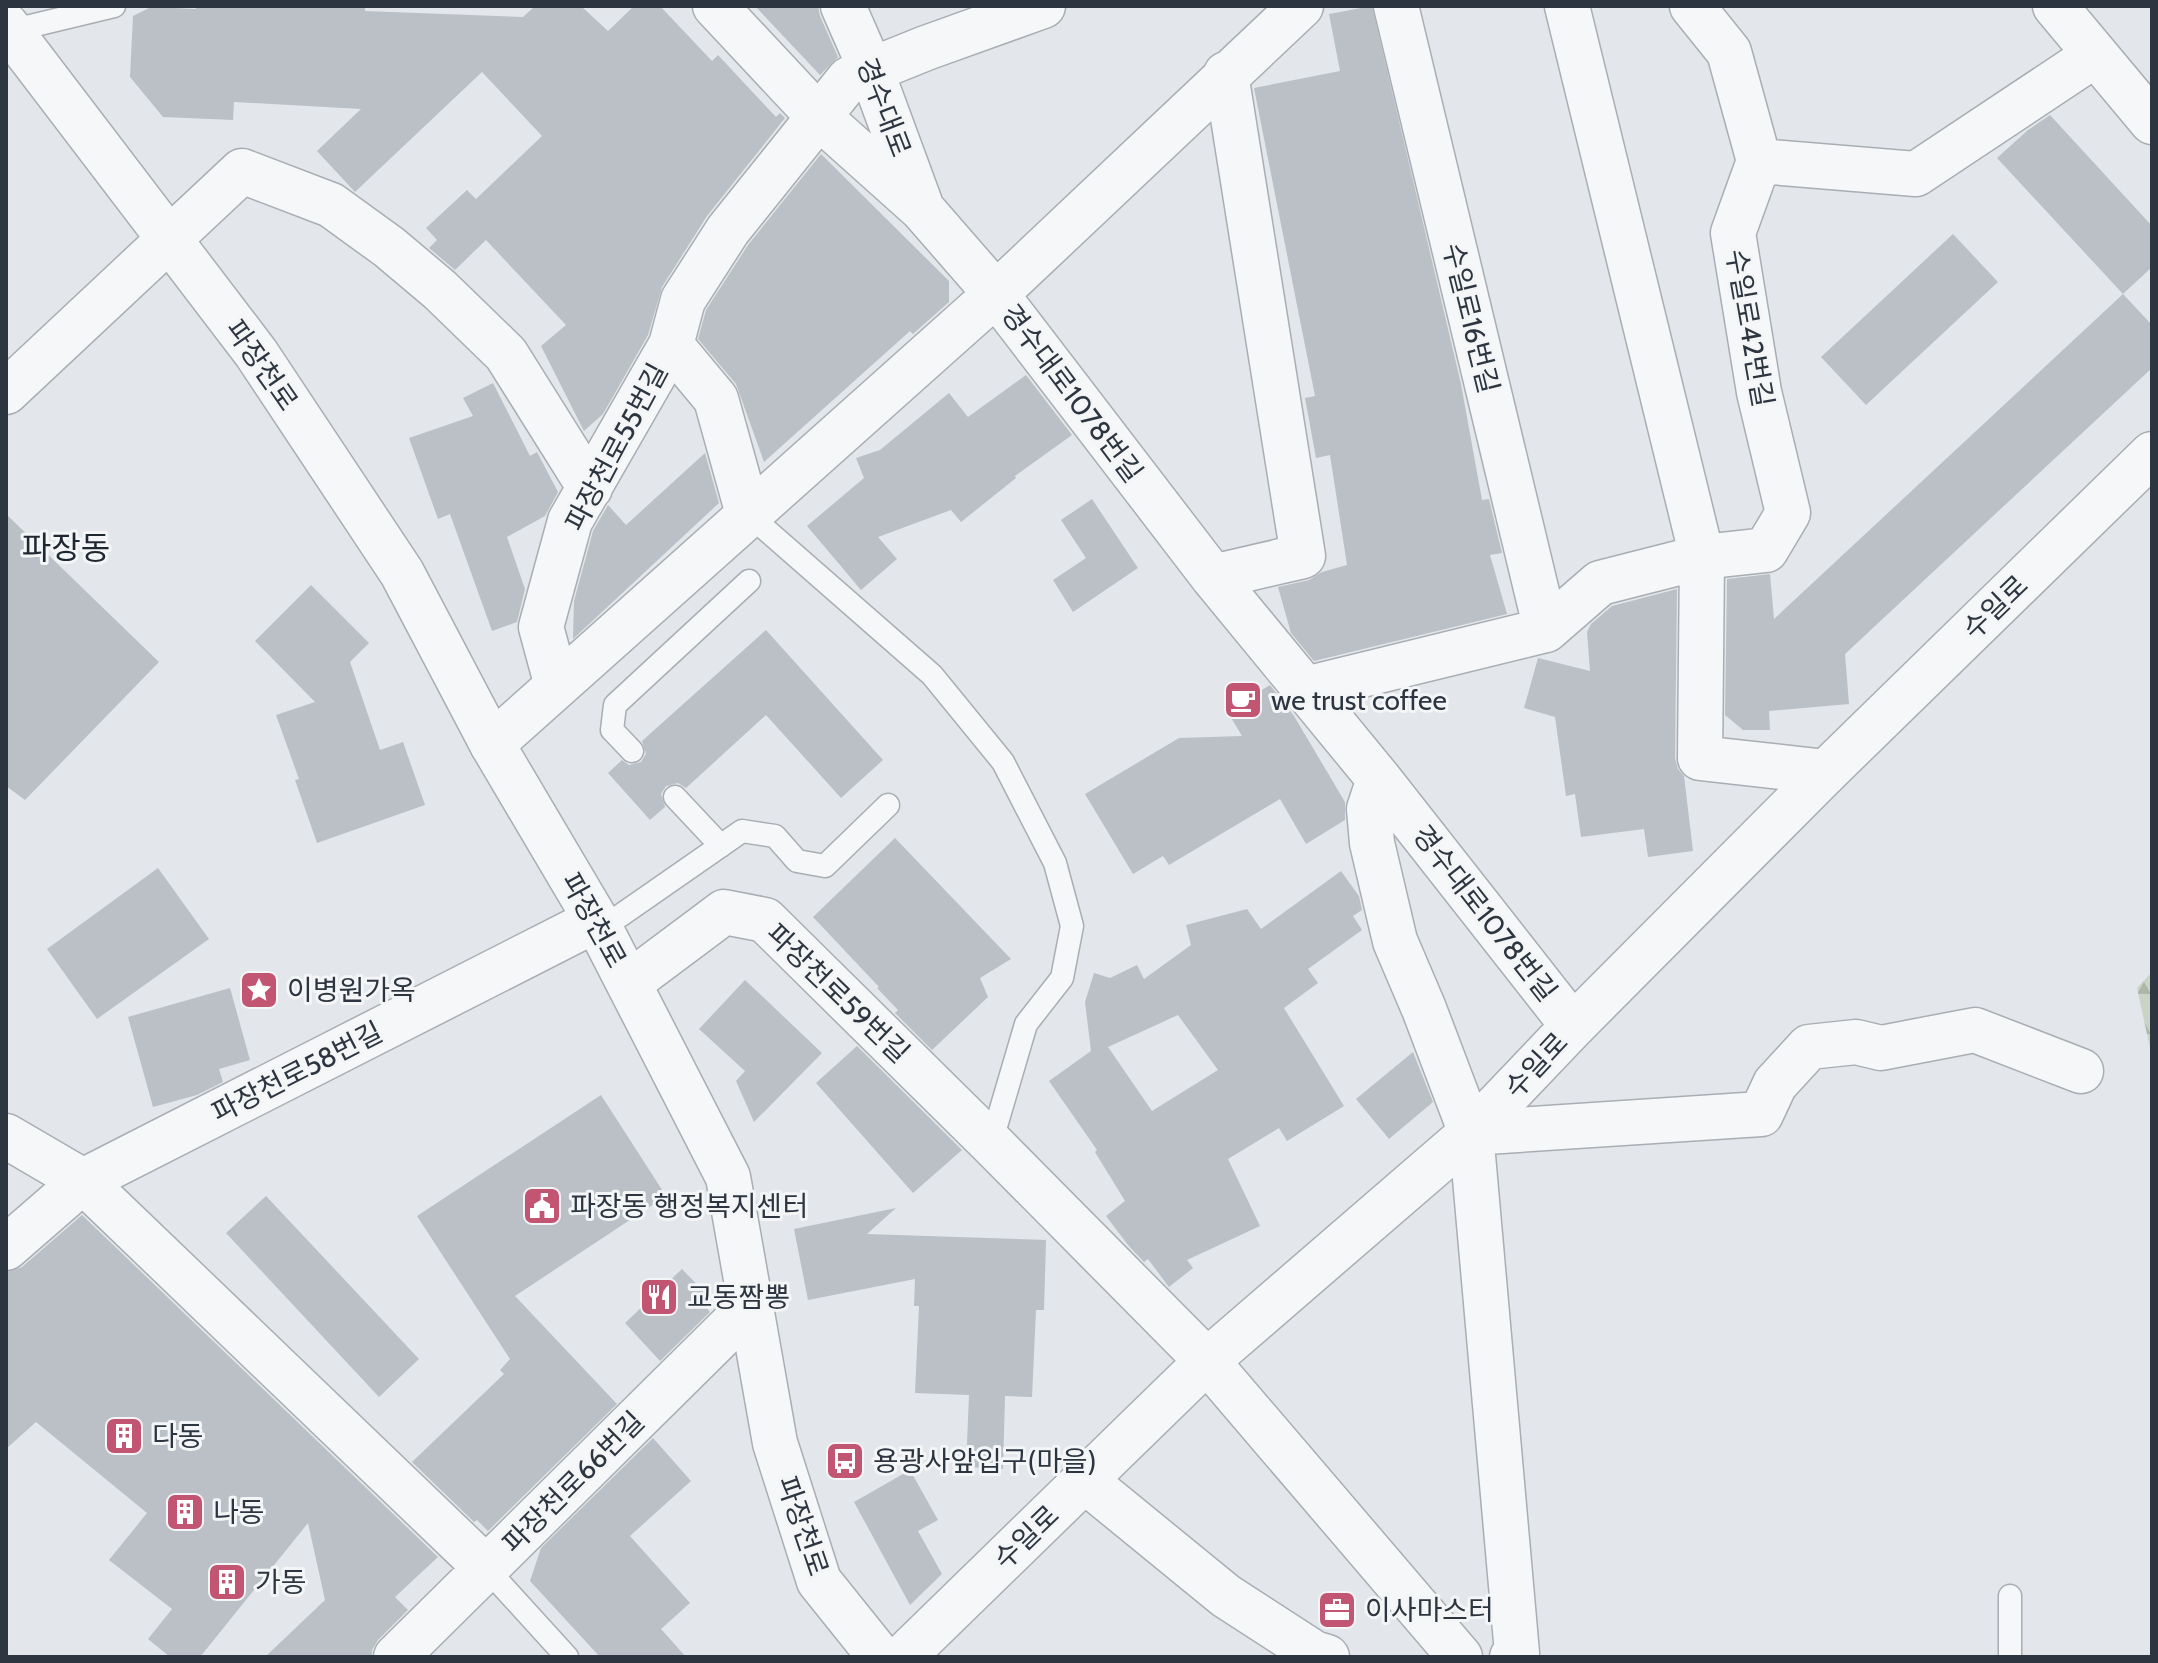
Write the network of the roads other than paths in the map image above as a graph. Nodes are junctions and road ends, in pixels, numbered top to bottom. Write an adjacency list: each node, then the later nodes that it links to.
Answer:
1 (114, 6): 10 (lane, 파장천로)
2 (715, 6): 14 (street, 경수대로1078번길)
3 (843, 6): 12 (street, 경수대로)
4 (1043, 6): 12 (street)
5 (1301, 6): 13 (street)
6 (1396, 6): 28 (street, 수일로16번길)
7 (1567, 6): 25 (street)
8 (1692, 6): 16 (street)
9 (2055, 6): 11 (street)
10 (8, 28): 18 (street, 파장천로)
11 (2095, 55): 15 (street); 16 (street)
12 (871, 70): 14 (street); 17 (street, 경수대로)
13 (1226, 74): 19 (street); 26 (street)
14 (818, 116): 17 (street, 경수대로1078번길); 20 (street)
15 (2152, 122)
16 (1759, 161): 25 (street, 수일로42번길)
17 (922, 209): 19 (street, 경수대로1078번길)
18 (170, 240): 21 (street); 23 (street); 31 (street, 파장천로)
19 (996, 294): 24 (street); 26 (street, 경수대로1078번길)
20 (671, 345): 23 (street, 파장천로55번길); 24 (street, 파장천로55번길)
21 (6, 392)
22 (2152, 454): 33 (street, 수일로)
23 (590, 488): 29 (street, 파장천로55번길)
24 (748, 514): 29 (street); 44 (lane)
25 (1702, 557): 28 (street); 33 (street)
26 (1213, 577): 30 (street, 경수대로1078번길)
27 (749, 581): 32 (lane)
28 (1546, 630): 30 (street)
29 (557, 686): 31 (street)
30 (1305, 689): 34 (street, 경수대로1078번길)
31 (492, 744): 38 (street, 파장천로)
32 (632, 751)
33 (1826, 772): 40 (street, 수일로)
34 (1379, 779): 40 (street, 경수대로1078번길); 42 (street)
35 (675, 797): 37 (lane)
36 (888, 805): 37 (lane)
37 (721, 846): 38 (lane)
38 (599, 924): 39 (street, 파장천로); 45 (street, 파장천로58번길)
39 (629, 983): 44 (street, 파장천로59번길); 47 (street, 파장천로)
40 (1573, 1026): 42 (street, 수일로)
41 (2081, 1071): 42 (street)
42 (1471, 1133): 48 (street, 수일로); 52 (street)
43 (6, 1136): 45 (street)
44 (991, 1143): 48 (street, 파장천로59번길)
45 (83, 1181): 46 (street, 파장천로58번길); 50 (street)
46 (6, 1248)
47 (751, 1306): 50 (street, 파장천로66번길); 55 (street, 파장천로)
48 (1207, 1361): 49 (street, 수일로); 58 (street, 파장천로59번길)
49 (1084, 1480): 56 (street, 수일로); 57 (street)
50 (486, 1568): 53 (street, 파장천로66번길); 54 (lane)
51 (2010, 1596): 59 (lane)
52 (1516, 1656)
53 (396, 1657)
54 (567, 1657)
55 (880, 1657)
56 (903, 1657)
57 (1327, 1657)
58 (1460, 1657)
59 (2010, 1657)

